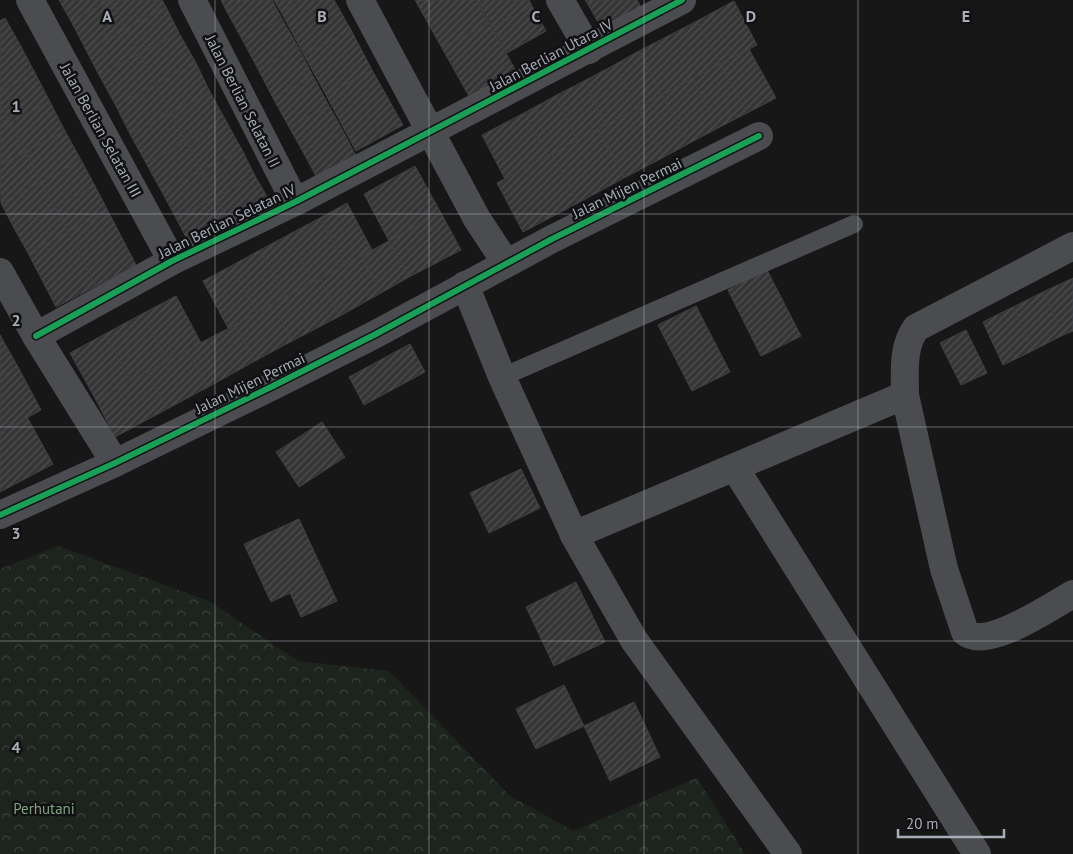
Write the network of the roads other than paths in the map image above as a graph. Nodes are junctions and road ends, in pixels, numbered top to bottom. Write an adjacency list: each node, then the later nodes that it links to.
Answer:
1 (30, 0): 12 (street, Jalan Berlian Selatan III)
2 (192, 0): 9 (street, Jalan Berlian Selatan II)
3 (360, 0): 7 (street)
4 (560, 0): 6 (street)
5 (682, 0): 6 (street, Jalan Berlian Utara IV)
6 (589, 50): 7 (street, Jalan Berlian Utara IV)
7 (431, 132): 9 (street, Jalan Berlian Selatan IV); 13 (street)
8 (759, 136): 13 (street, Jalan Mijen Permai)
9 (295, 202): 12 (street, Jalan Berlian Selatan IV)
10 (854, 224): 17 (lane)
11 (1073, 246): 18 (street)
12 (172, 261): 16 (street, Jalan Berlian Selatan IV)
13 (506, 263): 15 (street, Jalan Mijen Permai)
14 (0, 272): 16 (street)
15 (465, 285): 17 (street); 19 (street, Jalan Mijen Permai)
16 (36, 336): 19 (street)
17 (502, 377): 22 (street)
18 (905, 395): 20 (street); 23 (street)
19 (115, 463): 21 (street, Jalan Mijen Permai)
20 (735, 468): 22 (street); 25 (street)
21 (0, 515)
22 (574, 535): 24 (street)
23 (1073, 594)
24 (788, 854)
25 (977, 854)

